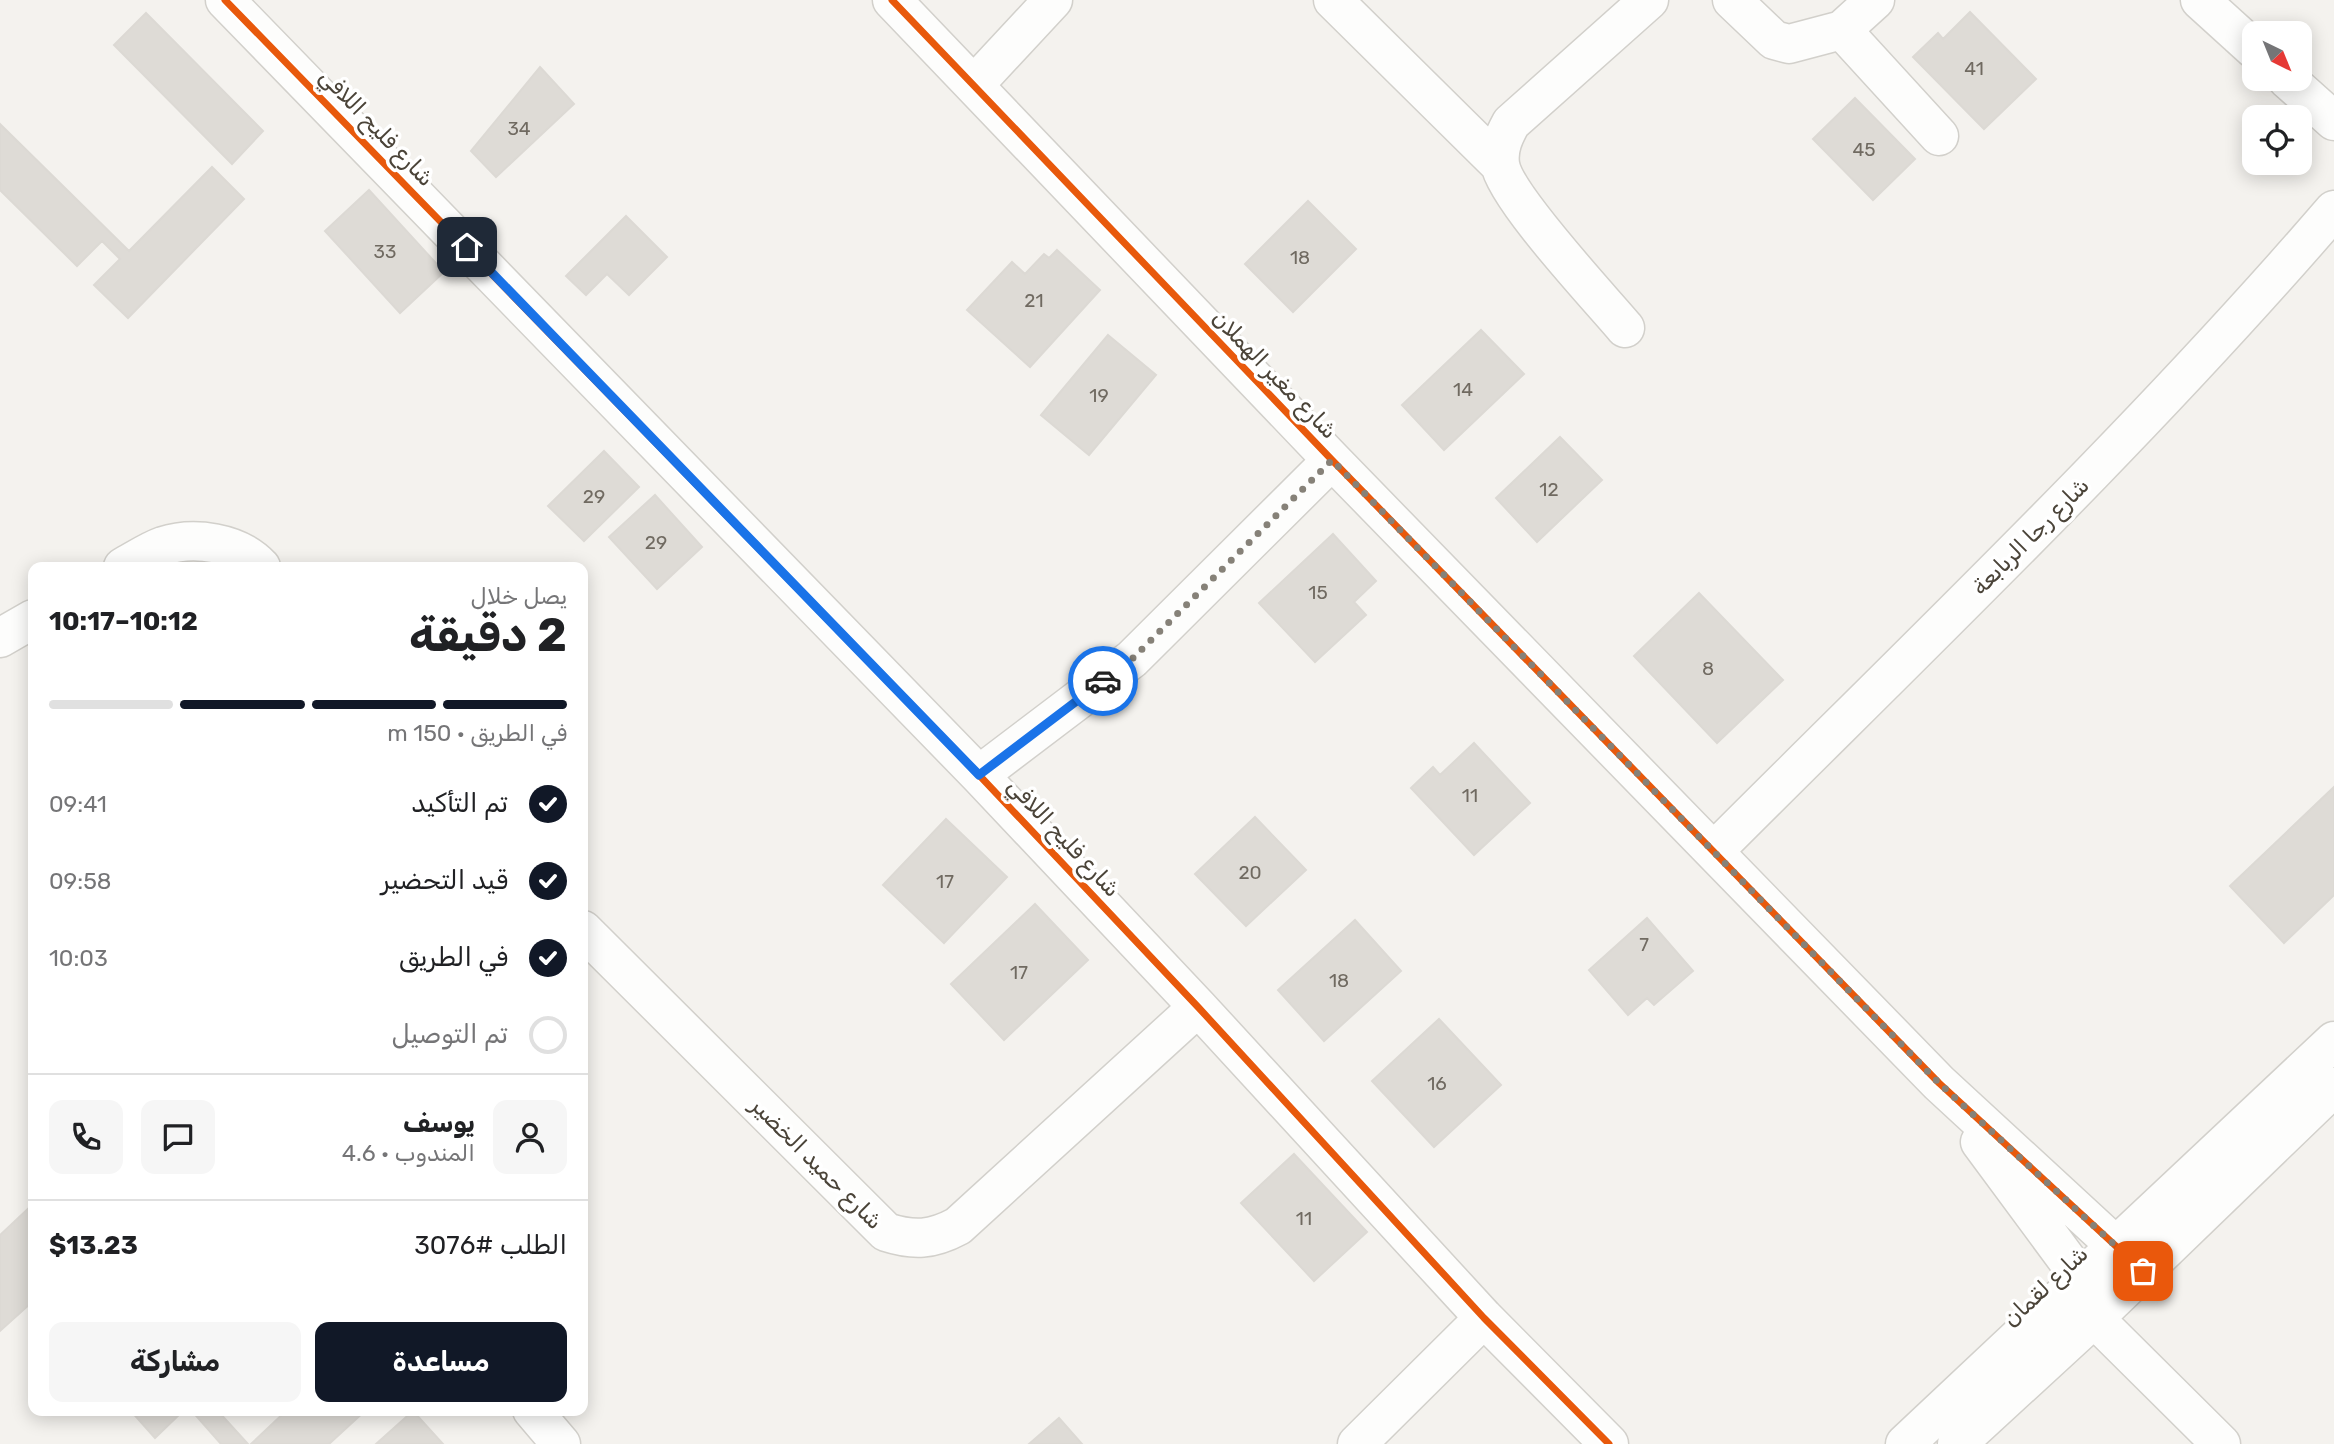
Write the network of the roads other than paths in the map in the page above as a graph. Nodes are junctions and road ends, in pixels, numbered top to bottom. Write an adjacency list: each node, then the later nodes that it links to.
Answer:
1 (225, 0): 23 (street, شارع فليح اللافي)
2 (892, 0): 11 (street, شارع مغير الهملان)
3 (1053, 0): 11 (street)
4 (1333, 0): 15 (street)
5 (1649, 0): 15 (street)
6 (1732, 0): 9 (street)
7 (1875, 0): 9 (street)
8 (2200, 0): 10 (street)
9 (1842, 30): 14 (street)
10 (2242, 38)
11 (974, 85): 18 (street, شارع مغير الهملان)
12 (2300, 91): 13 (street)
13 (2334, 121)
14 (1939, 136)
15 (1500, 165): 17 (street)
16 (2334, 210): 24 (street, شارع رجا الربابعة)
17 (1625, 328)
18 (1332, 460): 23 (street); 24 (street, شارع مغير الهملان)
19 (133, 562): 20 (street)
20 (253, 562)
21 (28, 622): 22 (street)
22 (0, 638)
23 (979, 775): 26 (street, شارع فليح اللافي)
24 (1715, 850): 28 (street, شارع مغير الهملان)
25 (588, 940): 26 (street, شارع حميد الخضير)
26 (1198, 1007): 33 (street, شارع فليح اللافي)
27 (2334, 1041): 30 (street, شارع لقمان)
28 (1939, 1083): 30 (street, شارع مغير الهملان); 31 (street, شارع مغير الهملان)
29 (2334, 1087): 30 (street, شارع لقمان)
30 (2130, 1258): 31 (street, شارع لقمان); 32 (street, شارع لقمان)
31 (2080, 1280): 32 (street, شارع مغير الهملان); 38 (street, شارع لقمان)
32 (2099, 1314): 39 (street, شارع لقمان); 40 (street, شارع مغير الهملان)
33 (1483, 1318): 36 (street); 37 (street, شارع فليح اللافي)
34 (536, 1416): 35 (street)
35 (561, 1444)
36 (1357, 1444)
37 (1609, 1444)
38 (1905, 1444)
39 (1957, 1444)
40 (2221, 1444)

